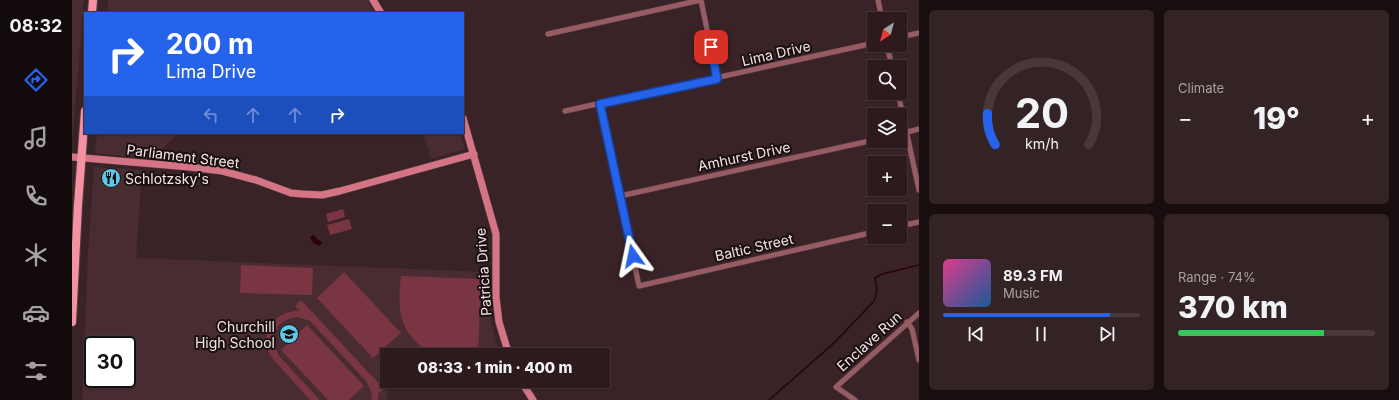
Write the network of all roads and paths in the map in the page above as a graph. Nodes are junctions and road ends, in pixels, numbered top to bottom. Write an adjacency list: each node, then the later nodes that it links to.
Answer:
1 (93, 0): 5 (main road)
2 (373, 0): 6 (street)
3 (701, 0): 9 (street); 12 (street)
4 (878, 0): 7 (street)
5 (92, 12)
6 (380, 12)
7 (881, 12)
8 (919, 32): 10 (street)
9 (548, 34)
10 (907, 35)
11 (867, 45): 12 (street, Lima Drive)
12 (717, 79): 13 (street, Lima Drive)
13 (600, 104): 14 (street, Lima Drive); 24 (street)
14 (565, 111)
15 (464, 121): 20 (street, Patricia Drive)
16 (84, 123): 22 (main road)
17 (919, 129): 18 (street)
18 (907, 132): 23 (street)
19 (867, 142): 24 (street, Amhurst Drive)
20 (474, 154): 22 (street, Parliament Street); 31 (street, Patricia Drive)
21 (72, 157): 22 (street, Parliament Street)
22 (81, 158): 29 (main road)
23 (919, 190)
24 (620, 196): 27 (street, Baltic Street)
25 (919, 222): 26 (street)
26 (907, 225)
27 (867, 234)
28 (919, 313): 30 (street, Enclave Run)
29 (72, 322)
30 (907, 322): 32 (street); 35 (street, Enclave Run)
31 (507, 348)
32 (919, 360)
33 (525, 388): 34 (street)
34 (533, 400)
35 (855, 400)

